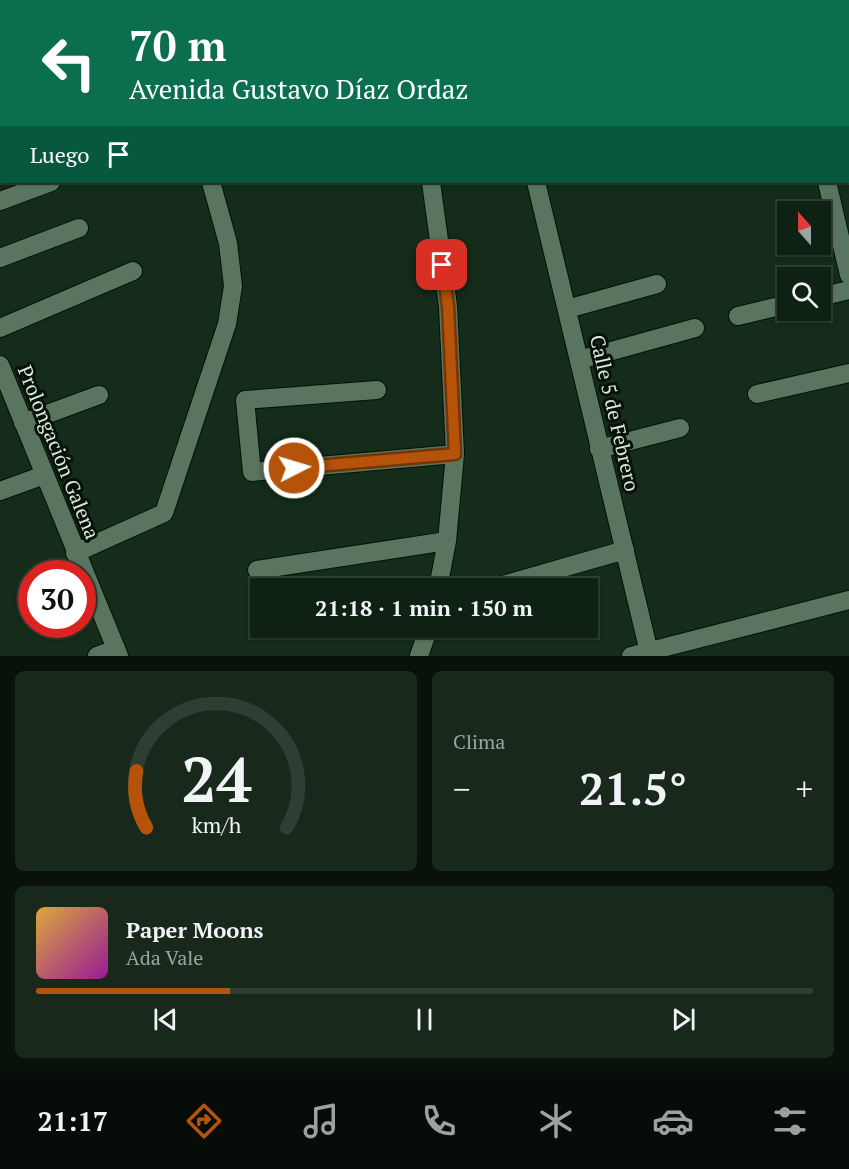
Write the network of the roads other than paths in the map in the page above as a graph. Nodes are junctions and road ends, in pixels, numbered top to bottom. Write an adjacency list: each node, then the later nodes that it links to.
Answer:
1 (48, 183): 6 (street)
2 (212, 183): 34 (street)
3 (431, 183): 29 (street)
4 (536, 183): 15 (street, Calle 5 de Febrero)
5 (827, 183): 10 (street)
6 (0, 201)
7 (79, 228): 8 (street)
8 (0, 258)
9 (133, 272): 17 (street)
10 (849, 275)
11 (657, 284): 15 (street)
12 (849, 290): 13 (street)
13 (831, 294)
14 (777, 307): 16 (street)
15 (567, 309): 19 (street, Calle 5 de Febrero)
16 (738, 316)
17 (0, 328)
18 (695, 328): 19 (street)
19 (579, 360): 28 (street, Calle 5 de Febrero)
20 (0, 365): 25 (street, Prolongación Galena)
21 (849, 373): 23 (street)
22 (377, 390): 29 (street)
23 (757, 394)
24 (99, 395): 26 (street)
25 (7, 399): 26 (street, Prolongación Galena)
26 (23, 423): 30 (street, Prolongación Galena)
27 (680, 428): 28 (street)
28 (600, 449): 33 (street, Calle 5 de Febrero)
29 (455, 454): 32 (street)
30 (44, 475): 31 (street); 34 (street, Prolongación Galena)
31 (0, 491)
32 (447, 541): 35 (street); 36 (street)
33 (625, 550): 37 (street); 41 (street, Calle 5 de Febrero)
34 (75, 554): 40 (street, Prolongación Galena)
35 (257, 570)
36 (440, 578)
37 (527, 578)
38 (849, 600): 41 (street)
39 (425, 638): 43 (street)
40 (117, 652): 42 (street)
41 (649, 654): 44 (street)
42 (97, 656)
43 (419, 656)
44 (631, 656)

